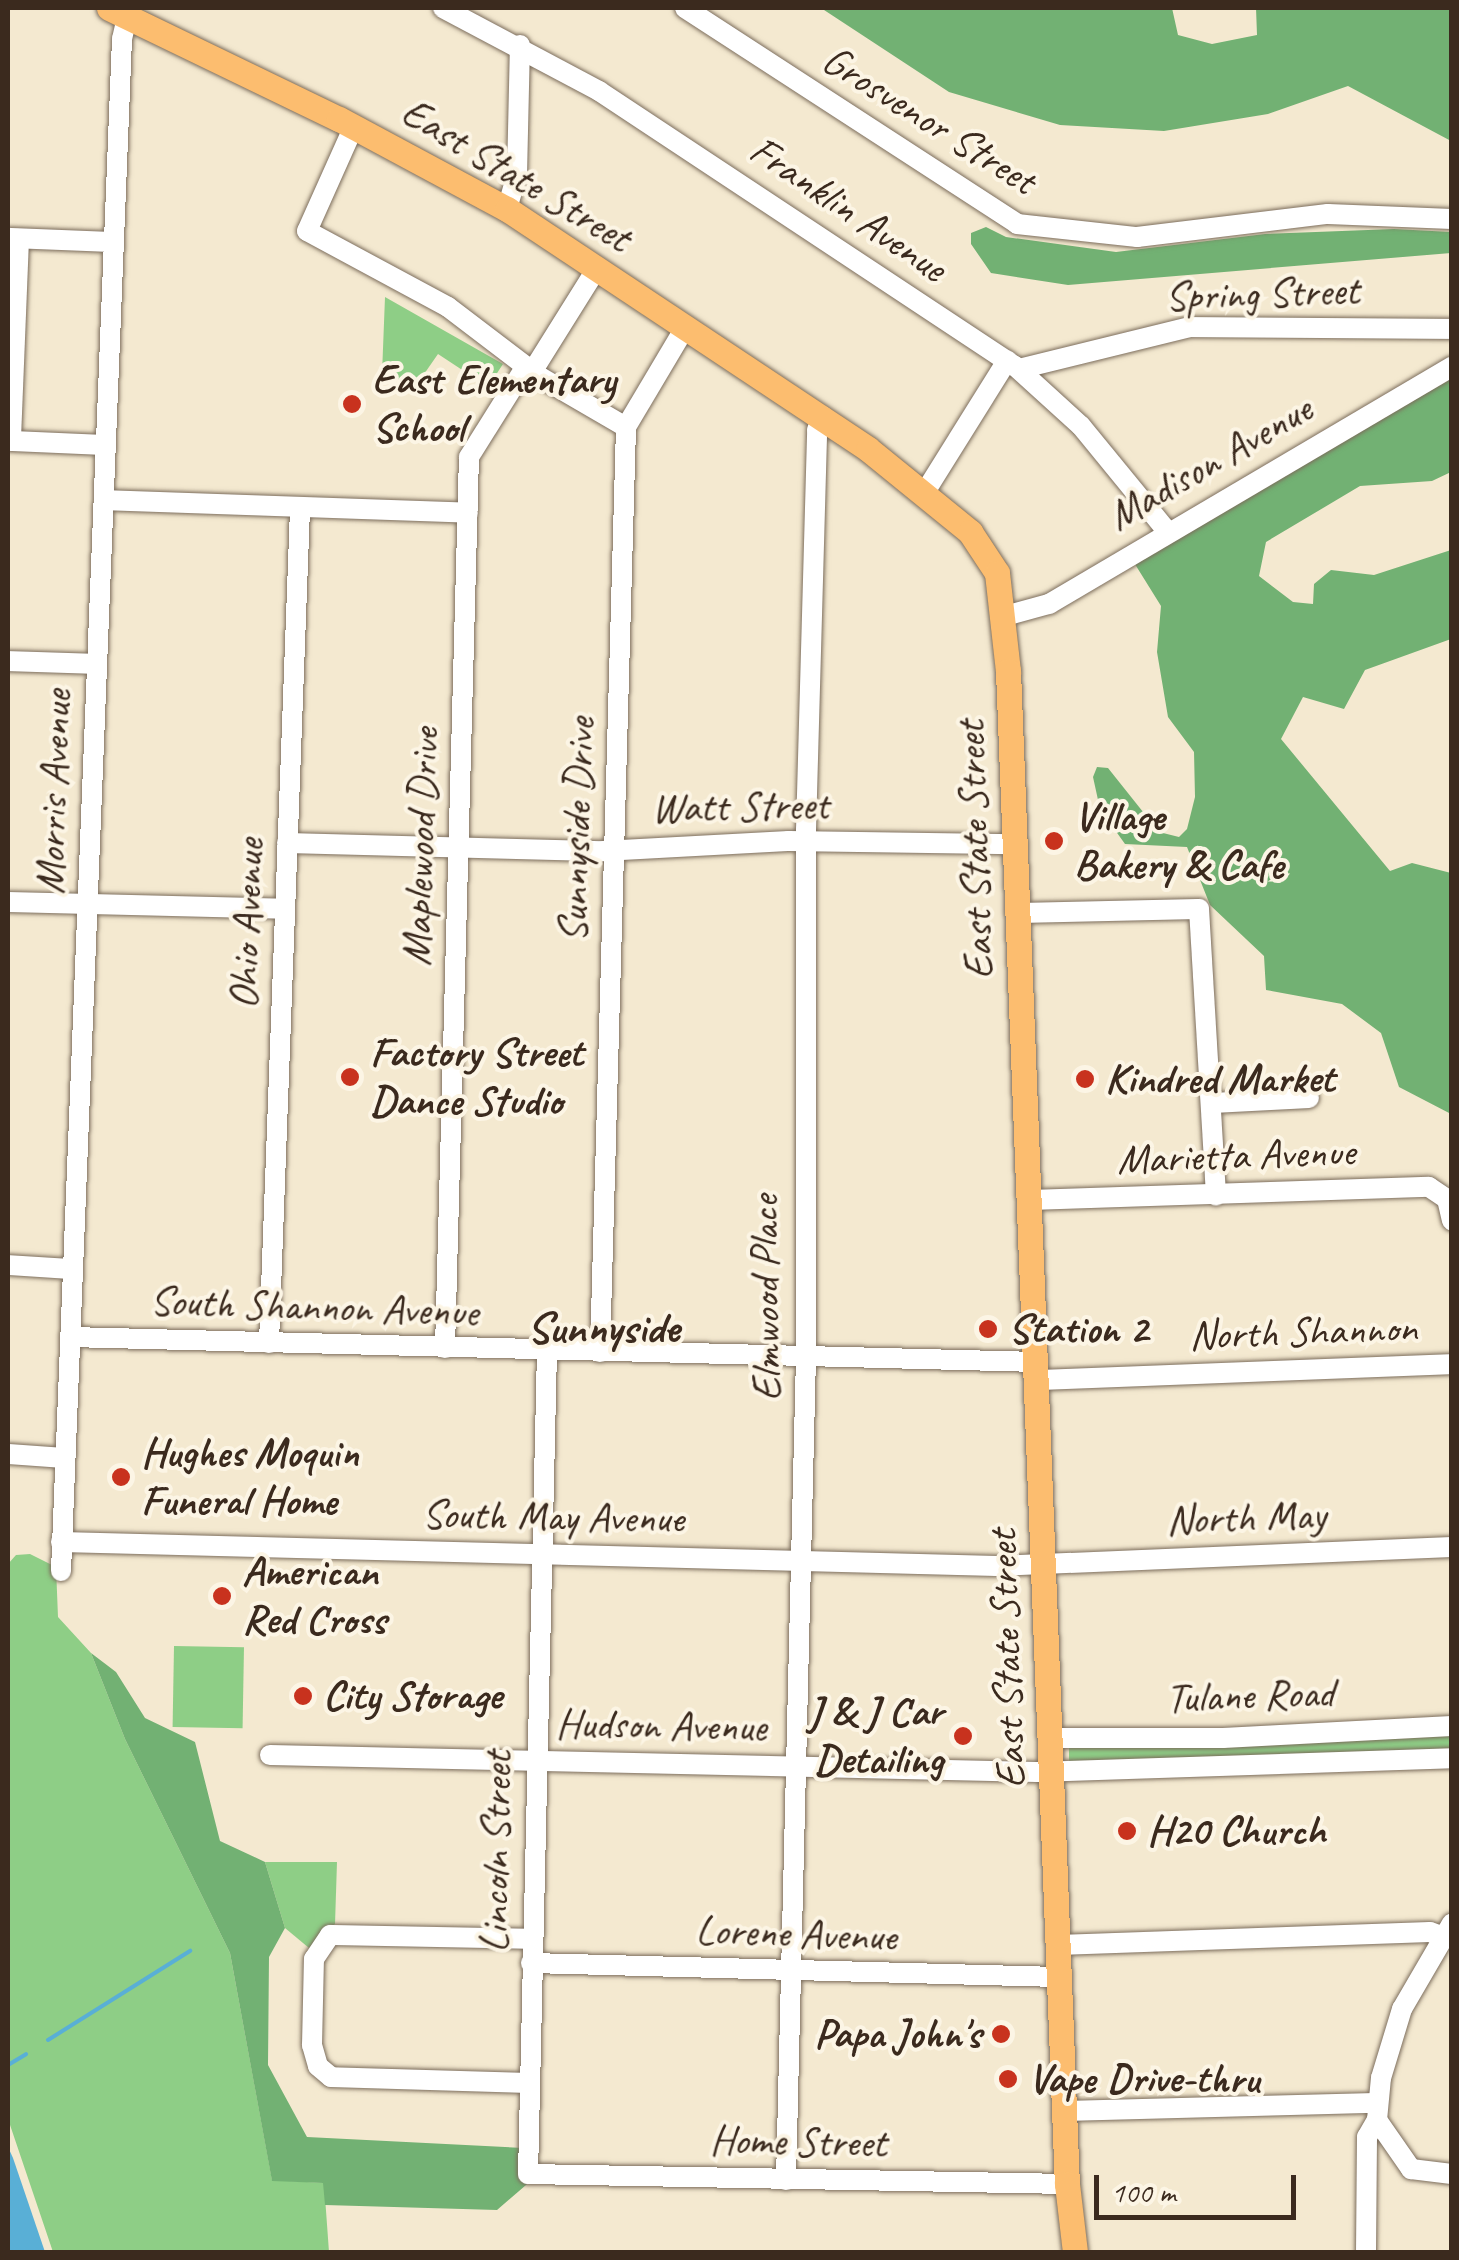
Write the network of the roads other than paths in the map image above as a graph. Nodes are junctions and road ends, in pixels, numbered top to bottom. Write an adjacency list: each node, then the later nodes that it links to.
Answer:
1 (442, 8): 4 (street, Franklin Avenue)
2 (685, 8): 7 (street, Grosvenor Street)
3 (121, 10): 5 (main road, East State Street); 9 (street, Morris Avenue)
4 (520, 45): 6 (street); 13 (street, Franklin Avenue)
5 (354, 126): 6 (main road, East State Street); 15 (street)
6 (506, 209): 10 (main road, East State Street)
7 (1452, 218)
8 (13, 239): 9 (street); 18 (street)
9 (114, 242): 18 (street, Morris Avenue)
10 (597, 268): 11 (main road, East State Street); 15 (street, Maplewood Drive)
11 (686, 326): 16 (main road, East State Street); 17 (street, Sunnyside Drive)
12 (1452, 329): 13 (street, Spring Street)
13 (1013, 365): 19 (street); 23 (street, Franklin Avenue)
14 (1452, 367): 23 (street, Madison Avenue)
15 (529, 369): 17 (street); 22 (street, Maplewood Drive)
16 (823, 416): 19 (main road, East State Street); 27 (street, Elmwood Place)
17 (626, 427): 31 (street, Sunnyside Drive)
18 (106, 445): 20 (street, Morris Avenue)
19 (924, 492): 24 (main road, East State Street)
20 (104, 500): 21 (street); 26 (street, Morris Avenue)
21 (300, 508): 22 (street); 28 (street, Ohio Avenue)
22 (468, 513): 30 (street, Maplewood Drive)
23 (1166, 530): 24 (street, Madison Avenue)
24 (1005, 616): 29 (main road, East State Street)
25 (8, 661): 26 (street)
26 (97, 664): 33 (street, Morris Avenue)
27 (806, 841): 29 (street, Watt Street); 31 (street, Watt Street); 48 (street, Elmwood Place)
28 (288, 844): 30 (street, Watt Street); 34 (street, Ohio Avenue)
29 (1015, 844): 35 (main road, East State Street)
30 (459, 847): 31 (street, Watt Street); 45 (street, Maplewood Drive)
31 (614, 849): 47 (street, Sunnyside Drive)
32 (8, 902): 33 (street)
33 (87, 904): 34 (street); 42 (street, Morris Avenue)
34 (285, 909): 44 (street, Ohio Avenue)
35 (1018, 913): 37 (street); 39 (main road, East State Street)
36 (1309, 1098): 37 (street)
37 (1212, 1103): 38 (street)
38 (1216, 1195): 39 (street, Marietta Avenue); 40 (street, Marietta Avenue)
39 (1030, 1200): 50 (main road, East State Street)
40 (1452, 1220)
41 (8, 1266): 42 (street)
42 (72, 1269): 43 (street, Morris Avenue)
43 (70, 1337): 44 (street, South Shannon Avenue); 52 (street, Morris Avenue)
44 (269, 1343): 45 (street, South Shannon Avenue)
45 (445, 1348): 46 (street, South Shannon Avenue)
46 (547, 1352): 47 (street, South Shannon Avenue); 55 (street, Lincoln Street)
47 (600, 1352): 48 (street, South Shannon Avenue)
48 (806, 1356): 50 (street, South Shannon Avenue); 56 (street, Elmwood Place)
49 (1452, 1364): 50 (street, North Shannon)
50 (1037, 1371): 57 (main road, East State Street)
51 (8, 1454): 52 (street)
52 (65, 1458): 53 (street, Morris Avenue)
53 (61, 1542): 55 (street, South May Avenue); 58 (street, Morris Avenue)
54 (1452, 1547): 57 (street, North May)
55 (541, 1554): 56 (street, South May Avenue); 63 (street, Lincoln Street)
56 (801, 1561): 57 (street, South May Avenue); 64 (street, Elmwood Place)
57 (1043, 1564): 60 (main road, East State Street)
58 (62, 1571)
59 (1452, 1726): 60 (street, Tulane Road)
60 (1050, 1738): 65 (main road, East State Street)
61 (270, 1755): 63 (street, Hudson Avenue)
62 (1452, 1758): 65 (street, Tulane Road)
63 (536, 1761): 64 (street, Hudson Avenue); 67 (street, Lincoln Street)
64 (796, 1766): 65 (street, Hudson Avenue); 70 (street, Elmwood Place)
65 (1051, 1771): 68 (main road, East State Street)
66 (1448, 1930): 68 (street); 74 (street)
67 (532, 1938): 69 (street, Lincoln Street); 72 (street)
68 (1058, 1945): 71 (main road, East State Street)
69 (531, 1963): 70 (street, Lorene Avenue); 72 (street, Lincoln Street)
70 (790, 1971): 71 (street, Lorene Avenue); 77 (street, Elmwood Place)
71 (1059, 1977): 73 (main road, East State Street)
72 (529, 2083): 75 (street, Lincoln Street)
73 (1065, 2112): 74 (street); 78 (main road, East State Street)
74 (1376, 2112): 76 (street); 81 (street)
75 (528, 2174): 77 (street, Home Street)
76 (1452, 2174)
77 (786, 2180): 78 (street, Home Street)
78 (1067, 2184): 79 (main road, East State Street); 80 (main road, East State Street)
79 (1064, 2252)
80 (1075, 2252)
81 (1366, 2252)

